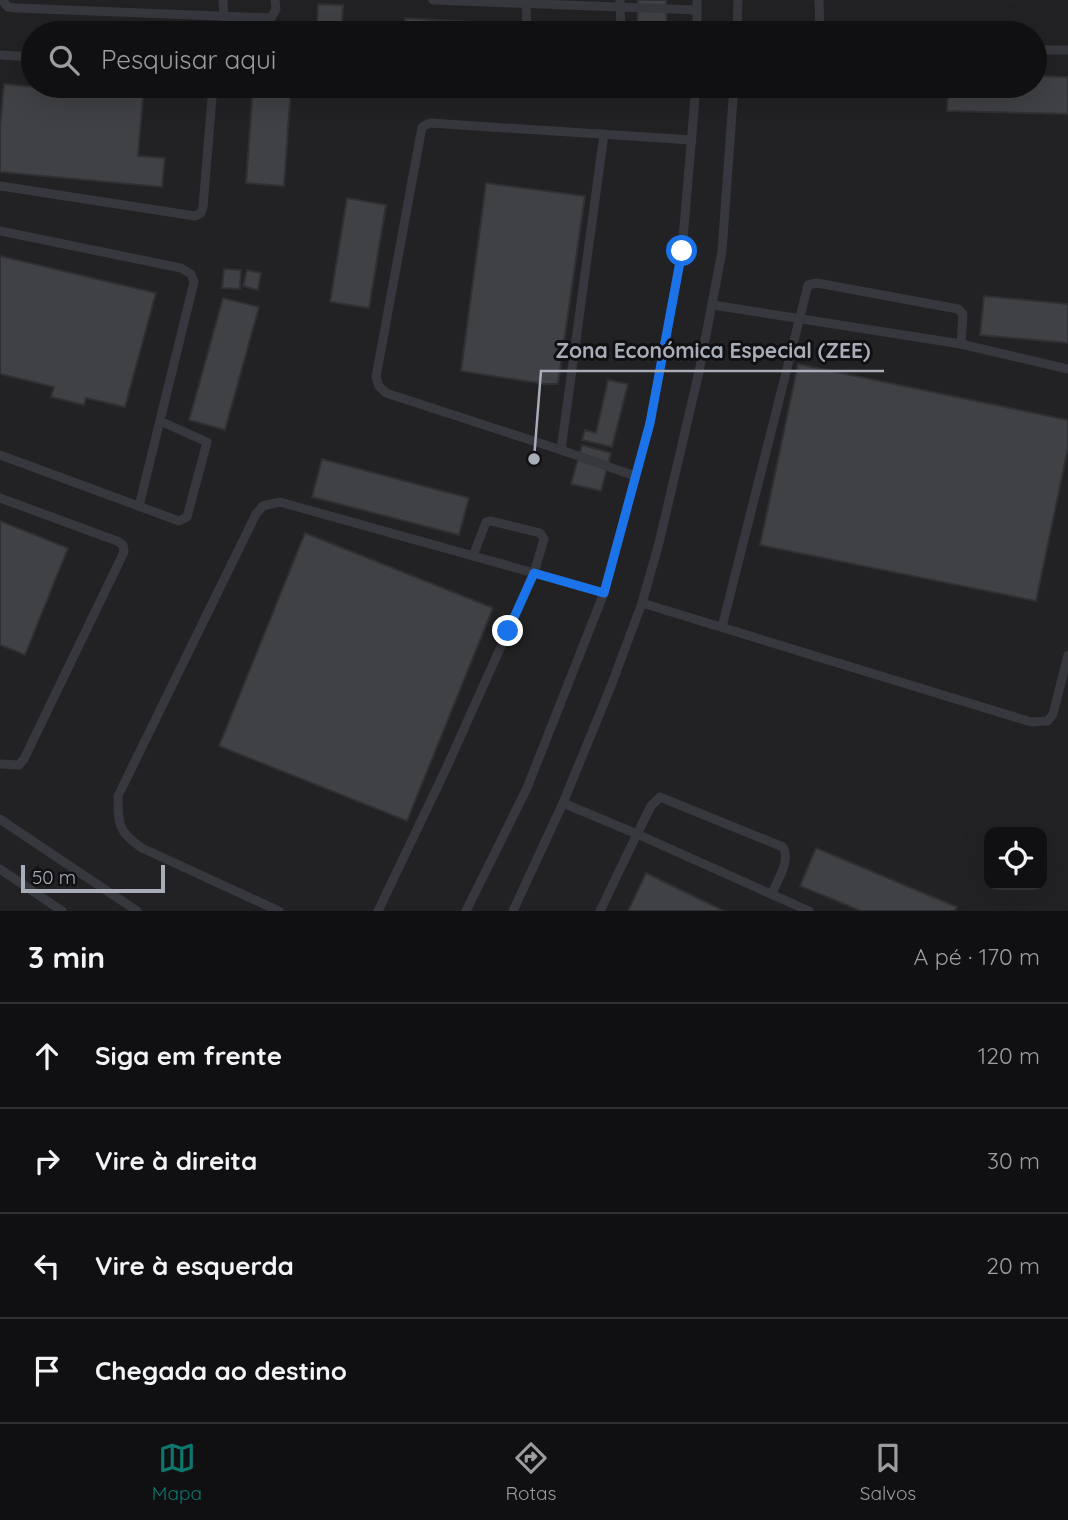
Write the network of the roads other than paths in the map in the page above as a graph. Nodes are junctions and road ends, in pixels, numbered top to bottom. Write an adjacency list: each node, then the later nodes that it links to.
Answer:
1 (2, 0): 10 (lane)
2 (223, 0): 10 (lane)
3 (275, 0): 10 (lane)
4 (432, 0): 8 (lane)
5 (738, 0): 13 (lane)
6 (819, 0): 14 (lane)
7 (620, 3): 8 (lane); 9 (lane); 12 (lane)
8 (526, 4): 11 (lane)
9 (697, 5)
10 (224, 18)
11 (527, 21)
12 (621, 21)
13 (737, 21)
14 (820, 21)
15 (1047, 50): 16 (lane)
16 (1068, 50)
17 (0, 55): 18 (lane)
18 (21, 56)
19 (213, 98): 24 (lane)
20 (695, 98): 23 (lane)
21 (733, 98): 26 (lane)
22 (604, 134): 23 (lane); 31 (lane); 31 (lane)
23 (692, 140): 33 (lane)
24 (0, 186)
25 (0, 231): 30 (lane)
26 (713, 305): 27 (lane); 39 (lane)
27 (800, 318): 28 (lane); 28 (lane); 40 (lane)
28 (961, 344): 29 (lane)
29 (1068, 369)
30 (160, 421): 35 (lane); 35 (lane)
31 (561, 450): 33 (lane)
32 (0, 455): 35 (lane)
33 (635, 476): 38 (lane)
34 (0, 498): 42 (lane)
35 (139, 506)
36 (473, 556): 37 (lane); 37 (lane); 50 (lane)
37 (534, 573): 38 (lane); 51 (lane)
38 (604, 593): 52 (lane)
39 (642, 603): 40 (lane); 43 (lane)
40 (722, 627): 41 (lane)
41 (1068, 655)
42 (0, 764)
43 (563, 803): 45 (lane); 53 (lane)
44 (0, 819): 49 (lane)
45 (637, 834): 47 (lane); 47 (lane); 54 (lane)
46 (0, 869): 48 (lane)
47 (772, 894): 55 (lane)
48 (62, 911)
49 (137, 911)
50 (279, 911)
51 (378, 911)
52 (466, 911)
53 (513, 911)
54 (600, 911)
55 (809, 911)

